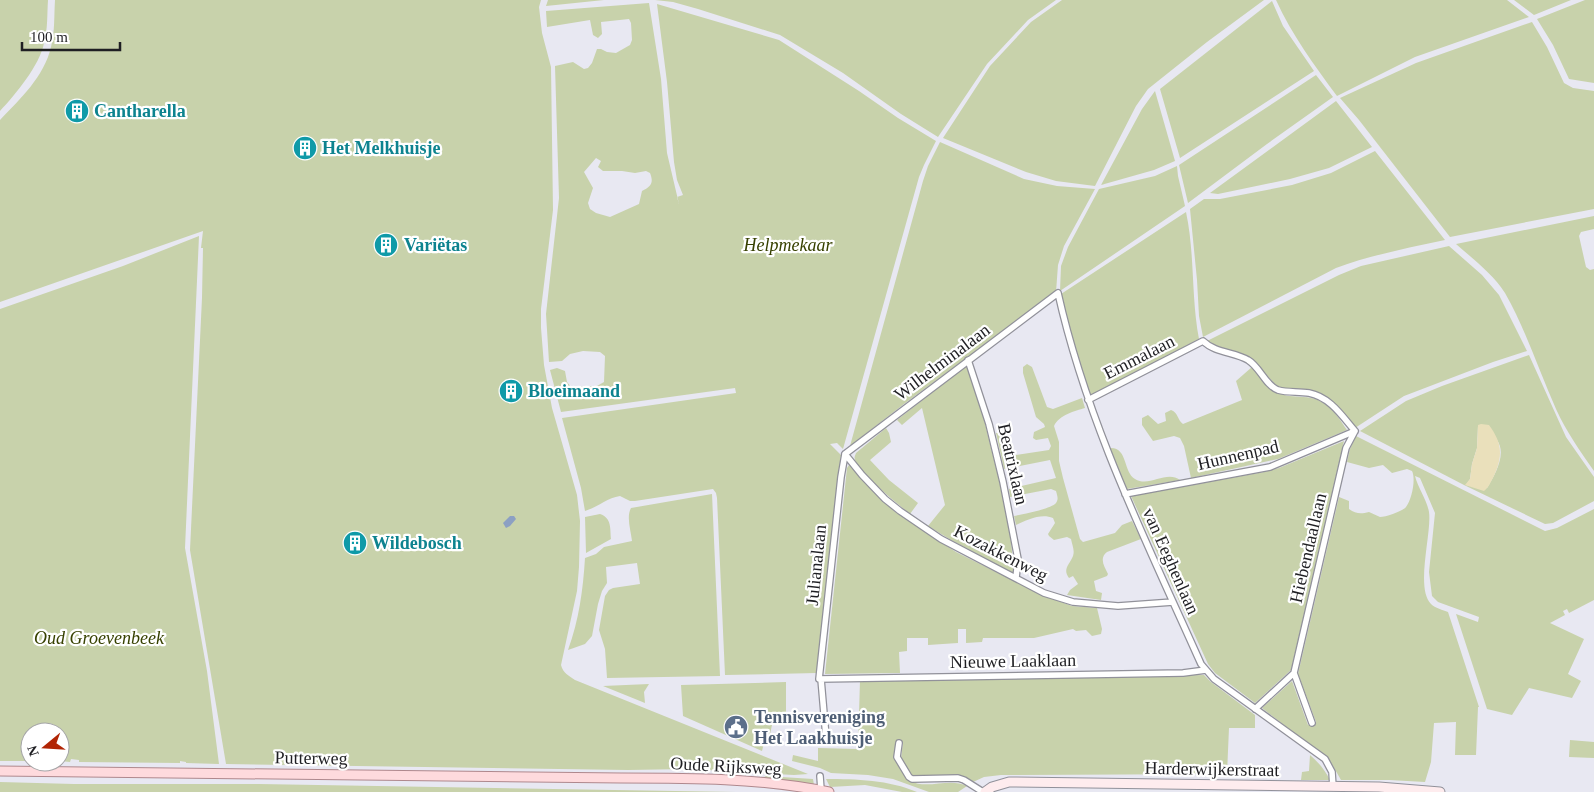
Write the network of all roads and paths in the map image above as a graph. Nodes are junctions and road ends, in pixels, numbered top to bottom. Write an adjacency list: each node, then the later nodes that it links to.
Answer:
1 (1058, 293): 2 (street, Wilhelminalaan); 3 (street, van Eeghenlaan)
2 (968, 360): 5 (street, Wilhelminalaan); 7 (street, Beatrixlaan)
3 (1088, 400): 4 (street, Emmalaan); 6 (street, van Eeghenlaan)
4 (1355, 431): 6 (street, Hunnenpad); 10 (street, Hiebendaallaan)
5 (845, 454): 7 (street, Kozakkenweg); 11 (street, Julianalaan)
6 (1124, 494): 8 (street, van Eeghenlaan)
7 (1016, 578): 8 (street, Kozakkenweg)
8 (1173, 602): 9 (street, van Eeghenlaan)
9 (1206, 670): 11 (street, Nieuwe Laaklaan); 12 (street, van Eeghenlaan)
10 (1294, 673): 12 (street); 13 (street)
11 (820, 679): 14 (street)
12 (1255, 710): 19 (street, van Eeghenlaan)
13 (1312, 723)
14 (826, 737)
15 (899, 743): 22 (street)
16 (0, 771): 18 (main road, Putterweg)
17 (820, 776): 21 (street)
18 (621, 778): 21 (main road, Oude Rijksweg)
19 (1333, 787): 20 (main road, Harderwijkerstraat); 23 (main road, Harderwijkerstraat)
20 (1277, 789): 22 (main road, Harderwijkerstraat)
21 (825, 791)
22 (984, 792)
23 (1440, 792)

